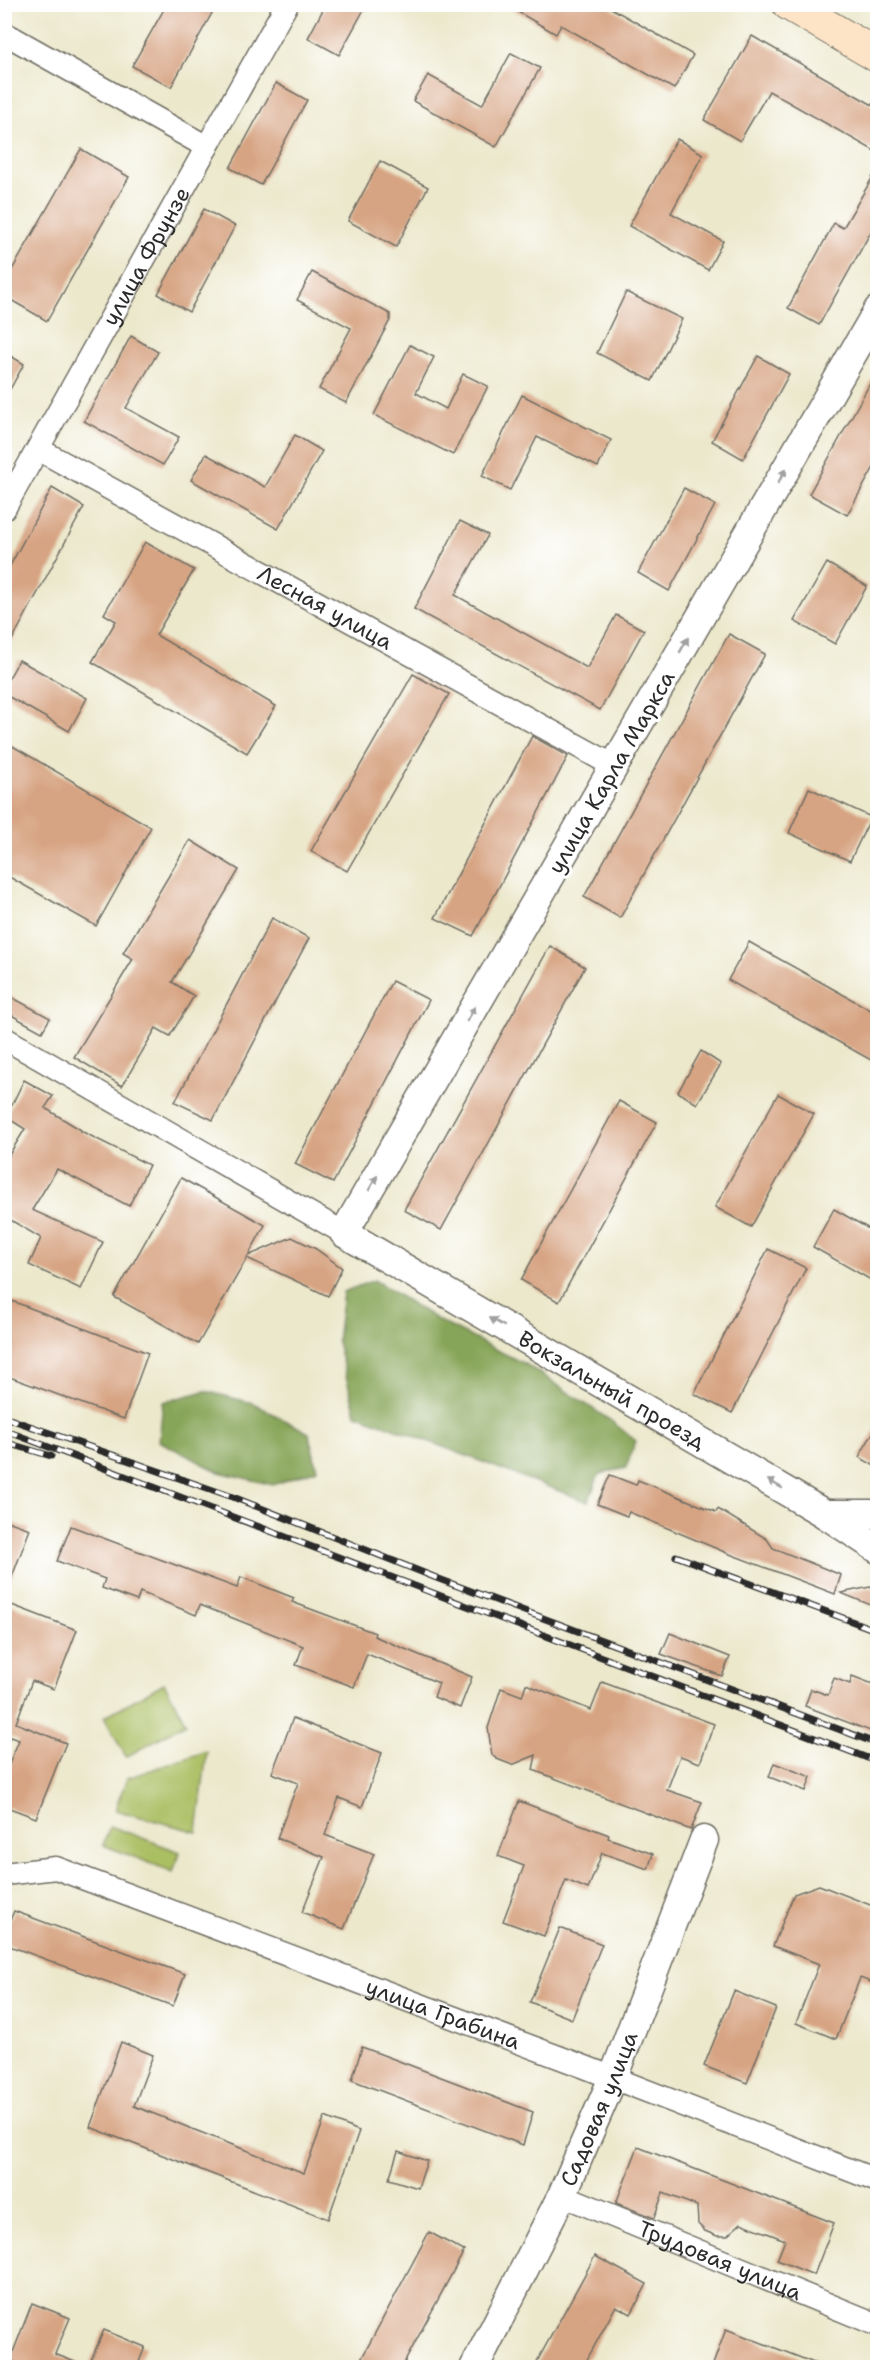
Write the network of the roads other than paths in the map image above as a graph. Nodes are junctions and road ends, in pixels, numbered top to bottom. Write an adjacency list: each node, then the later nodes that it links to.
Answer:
1 (287, 4): 5 (street, улица Фрунзе)
2 (789, 4): 4 (main road)
3 (4, 33): 5 (street)
4 (878, 56)
5 (207, 147): 7 (street, улица Фрунзе)
6 (878, 310): 9 (street, улица Карла Маркса, one-way to 6)
7 (38, 449): 8 (street, улица Фрунзе); 9 (street, Лесная улица)
8 (4, 509)
9 (614, 766): 11 (street, улица Карла Маркса, one-way to 9)
10 (4, 1038): 11 (street)
11 (344, 1233): 12 (street, Вокзальный проезд, one-way to 11)
12 (825, 1514): 13 (street); 14 (street, Вокзальный проезд)
13 (878, 1514)
14 (875, 1543)
15 (704, 1840): 17 (street, Садовая улица)
16 (4, 1874): 17 (street, улица Грабина)
17 (613, 2078): 18 (street, улица Грабина); 19 (street, Садовая улица)
18 (878, 2181)
19 (562, 2195): 20 (street, Трудовая улица); 21 (street, Садовая улица)
20 (878, 2325)
21 (474, 2367)

